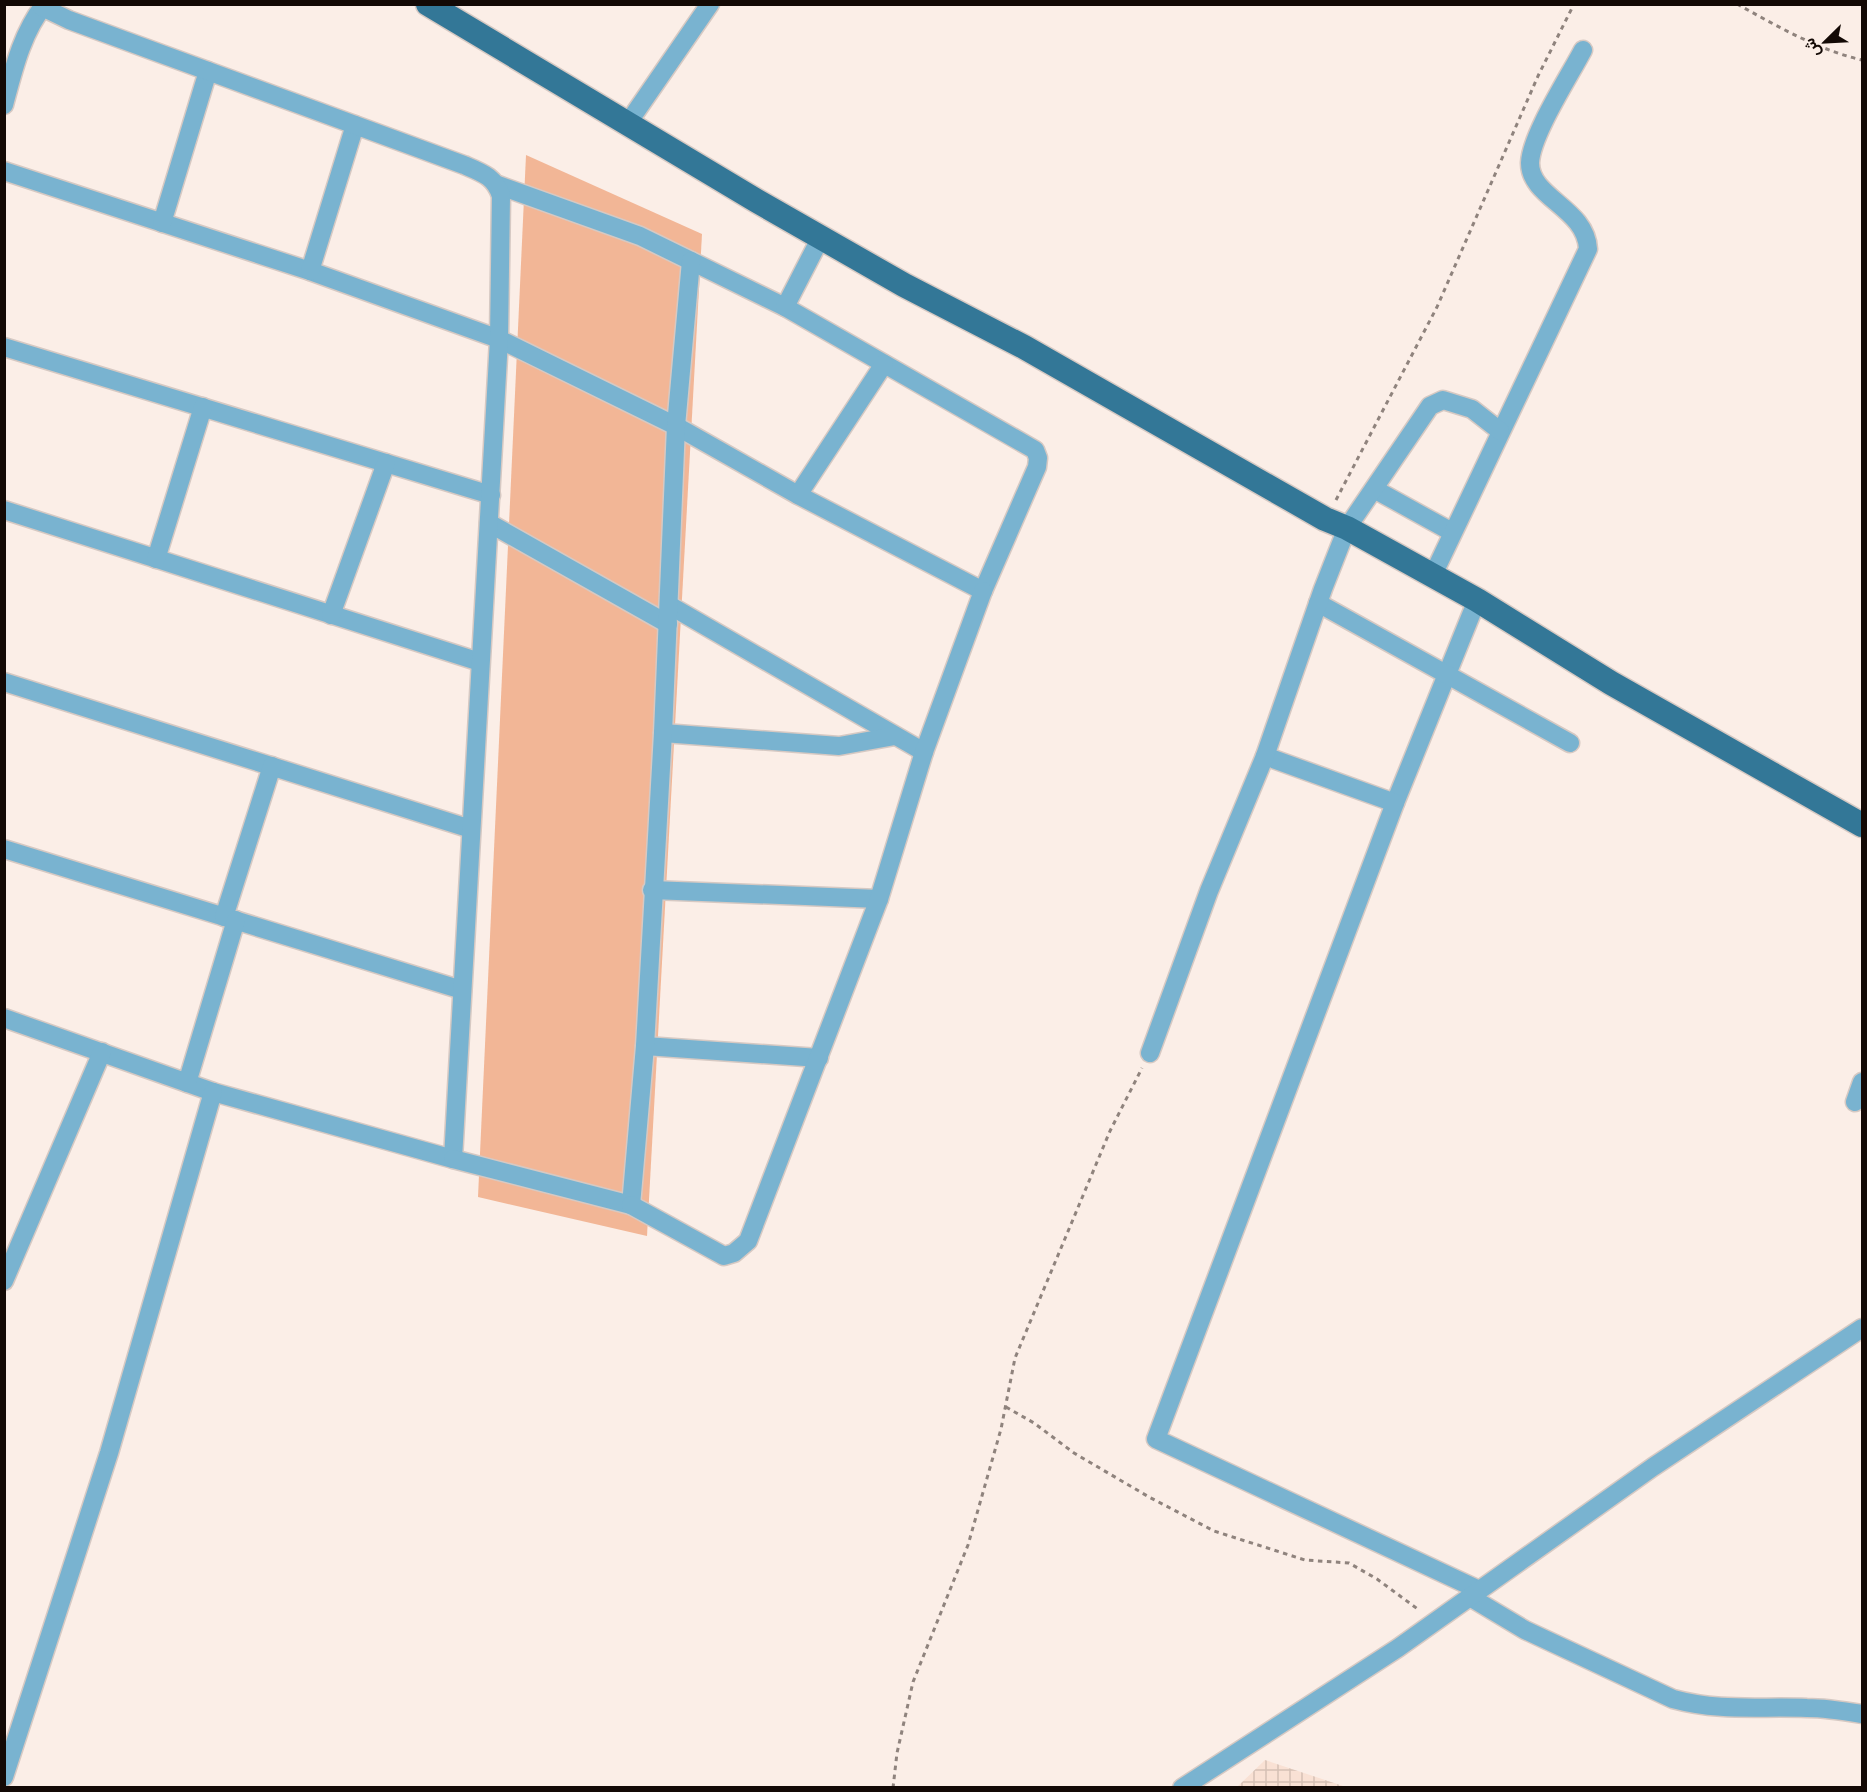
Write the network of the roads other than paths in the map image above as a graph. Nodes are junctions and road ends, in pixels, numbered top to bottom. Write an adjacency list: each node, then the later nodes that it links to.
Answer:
1 (428, 4): 7 (main road)
2 (710, 4): 7 (street)
3 (44, 6): 5 (street); 6 (street)
4 (1583, 50): 21 (street)
5 (208, 72): 8 (street); 11 (street)
6 (4, 105)
7 (628, 123): 12 (main road)
8 (355, 125): 10 (street); 14 (street)
9 (4, 171): 11 (street)
10 (498, 185): 13 (street); 16 (street)
11 (162, 223): 14 (street)
12 (821, 237): 15 (street); 28 (main road)
13 (691, 261): 15 (street); 20 (street)
14 (310, 271): 16 (street)
15 (785, 307): 18 (street)
16 (499, 339): 20 (street); 24 (street)
17 (4, 347): 19 (street)
18 (884, 364): 25 (street); 32 (street)
19 (202, 407): 22 (street); 30 (street)
20 (676, 426): 25 (street); 35 (street)
21 (1500, 431): 23 (street); 29 (street)
22 (386, 463): 24 (street); 36 (street)
23 (1374, 489): 28 (street); 29 (street)
24 (491, 495): 27 (street)
25 (798, 495): 32 (street)
26 (4, 510): 30 (street)
27 (489, 524): 37 (street); 38 (street)
28 (1336, 524): 31 (main road); 34 (street)
29 (1452, 532): 31 (street)
30 (156, 559): 36 (street)
31 (1433, 575): 33 (main road)
32 (983, 591): 44 (street)
33 (1477, 600): 39 (street); 48 (main road)
34 (1318, 603): 39 (street); 45 (street)
35 (669, 605): 37 (street); 42 (street)
36 (331, 615): 38 (street)
37 (668, 624): 41 (street)
38 (480, 662): 49 (street)
39 (1447, 675): 43 (street); 47 (street)
40 (4, 682): 46 (street)
41 (663, 733): 42 (street); 51 (street)
42 (895, 736): 44 (street)
43 (1570, 743)
44 (924, 752): 52 (street)
45 (1265, 756): 47 (street); 58 (street)
46 (272, 766): 49 (street); 53 (street)
47 (1395, 803): 68 (street)
48 (1863, 825)
49 (471, 829): 54 (street)
50 (4, 849): 53 (street)
51 (652, 890): 52 (street); 56 (street)
52 (879, 899): 59 (street)
53 (230, 919): 54 (street); 61 (street)
54 (462, 990): 64 (street)
55 (4, 1018): 57 (street)
56 (645, 1046): 59 (street); 65 (street)
57 (102, 1052): 61 (street); 66 (street)
58 (1150, 1053)
59 (819, 1058): 65 (street)
60 (1863, 1082): 63 (street)
61 (187, 1083): 62 (street)
62 (213, 1092): 64 (street); 70 (street)
63 (1855, 1102)
64 (453, 1159): 65 (street)
65 (631, 1205)
66 (4, 1281)
67 (1863, 1328): 68 (street)
68 (1474, 1594): 69 (street); 71 (street)
69 (1863, 1714)
70 (4, 1777)
71 (1182, 1788)

